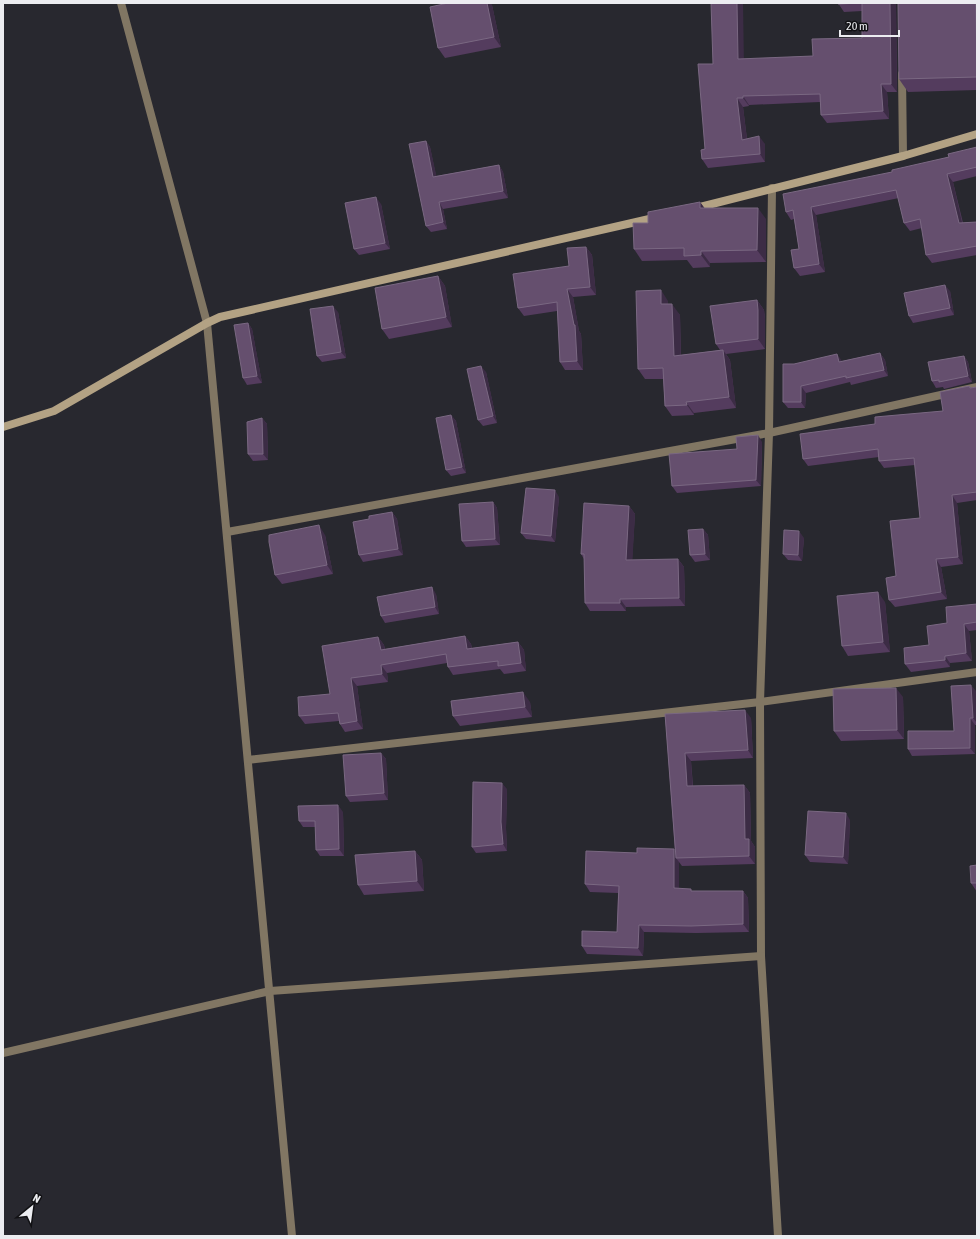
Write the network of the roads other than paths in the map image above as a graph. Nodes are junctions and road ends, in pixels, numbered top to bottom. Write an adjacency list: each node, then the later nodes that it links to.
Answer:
1 (121, 3): 8 (street)
2 (902, 64): 4 (street)
3 (977, 134): 4 (street)
4 (903, 156): 5 (street)
5 (772, 188): 6 (street); 11 (street)
6 (687, 210)
7 (664, 216): 8 (street)
8 (207, 323): 10 (street); 12 (street)
9 (977, 387): 11 (street)
10 (3, 427)
11 (769, 433): 12 (street); 14 (street)
12 (227, 532): 15 (street)
13 (977, 672): 14 (street)
14 (760, 702): 15 (street); 16 (street)
15 (248, 760): 17 (street)
16 (761, 956): 17 (street); 20 (street)
17 (270, 991): 18 (street); 19 (street)
18 (3, 1053)
19 (292, 1236)
20 (778, 1236)

